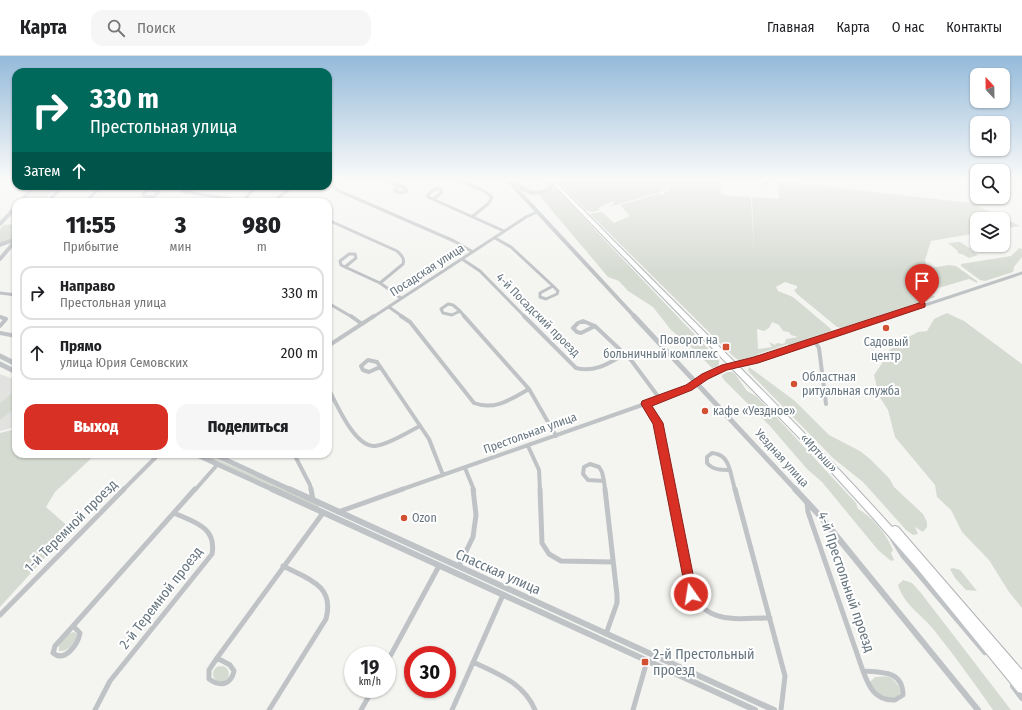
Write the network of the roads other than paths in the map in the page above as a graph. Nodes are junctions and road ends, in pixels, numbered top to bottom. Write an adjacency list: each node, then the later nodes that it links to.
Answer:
1 (12, 211): 10 (street)
2 (384, 211): 16 (street)
3 (460, 211): 8 (street)
4 (480, 211): 8 (street)
5 (580, 211): 41 (highway, «Иртыш»)
6 (585, 211): 41 (highway, «Иртыш»)
7 (537, 212): 11 (street, Посадская улица); 45 (street, Уездная улица)
8 (473, 216): 11 (street)
9 (332, 222): 22 (street)
10 (0, 224)
11 (504, 231): 12 (street, Посадская улица)
12 (495, 238): 16 (street, Посадская улица); 23 (street)
13 (12, 242): 15 (street)
14 (12, 245): 17 (street)
15 (0, 246): 17 (street)
16 (473, 252): 19 (street, Посадская улица)
17 (5, 254): 18 (street)
18 (0, 259)
19 (462, 259): 26 (street, Посадская улица); 38 (street, 4-й Посадский проезд)
20 (345, 267): 20 (street); 22 (street)
21 (1022, 273): 36 (street, Престольная улица)
22 (380, 283): 26 (street)
23 (553, 286): 23 (street)
24 (0, 292): 25 (street)
25 (12, 294)
26 (401, 298): 28 (street, Посадская улица)
27 (332, 305): 31 (street)
28 (389, 306): 31 (street, Посадская улица); 46 (street)
29 (460, 311): 46 (street)
30 (0, 317): 32 (street)
31 (362, 324): 37 (street, Посадская улица)
32 (0, 326)
33 (595, 326): 33 (street, 4-й Посадский проезд); 38 (street)
34 (0, 333): 35 (street)
35 (12, 335)
36 (814, 340): 41 (street, Престольная улица); 50 (street)
37 (332, 343)
38 (625, 354): 48 (street)
39 (0, 356): 42 (street)
40 (0, 364): 43 (street)
41 (736, 365): 45 (street, Престольная улица); 69 (highway, «Иртыш»); 77 (highway, «Иртыш»)
42 (12, 366)
43 (12, 367)
44 (380, 367): 51 (street)
45 (696, 382): 48 (street, Престольная улица); 64 (street, Уездная улица)
46 (529, 389): 52 (street)
47 (332, 395): 51 (street)
48 (660, 399): 49 (street, Престольная улица)
49 (646, 404): 52 (street, Престольная улица); 76 (street)
50 (826, 404)
51 (420, 426): 61 (street)
52 (556, 436): 53 (street, Престольная улица)
53 (528, 446): 59 (street, Престольная улица); 70 (street)
54 (155, 458): 75 (street, 1-й Теремной проезд)
55 (203, 458): 58 (street, Спасская улица)
56 (222, 458): 63 (street, Спасская улица)
57 (296, 458): 63 (street)
58 (217, 465): 66 (street); 67 (street, Спасская улица)
59 (465, 468): 61 (street, Престольная улица); 73 (street)
60 (730, 470): 60 (street); 76 (street)
61 (443, 475): 65 (street, Престольная улица)
62 (604, 481): 62 (street); 70 (street)
63 (313, 500): 65 (street, Спасская улица)
64 (807, 502): 84 (street, 4-й Престольный проезд); 99 (street, Уездная улица)
65 (338, 512): 68 (street, Престольная улица); 73 (street, Спасская улица)
66 (174, 513): 78 (street); 90 (street, 2-й Теремной проезд)
67 (323, 513): 68 (street, Спасская улица); 71 (street)
68 (332, 517): 72 (street, Спасская улица)
69 (881, 522): 87 (highway, «Иртыш»); 89 (street)
70 (613, 562): 79 (street)
71 (282, 566): 81 (street); 91 (street)
72 (439, 566): 74 (street, Спасская улица); 80 (street)
73 (459, 566): 79 (street, Спасская улица)
74 (504, 595): 82 (street); 96 (street, Спасская улица)
75 (0, 615)
76 (770, 618): 98 (street)
77 (972, 618): 85 (street); 86 (highway, «Иртыш»)
78 (73, 626): 78 (street)
79 (606, 634): 97 (street, Спасская улица)
80 (396, 646)
81 (216, 658): 81 (street)
82 (473, 662): 93 (street); 94 (street)
83 (645, 668): 95 (street)
84 (863, 670): 84 (street, 4-й Престольный проезд)
85 (1022, 670)
86 (1022, 678)
87 (1022, 688)
88 (368, 698): 92 (street)
89 (1022, 698)
90 (95, 710)
91 (269, 710)
92 (361, 710)
93 (452, 710)
94 (535, 710)
95 (633, 710)
96 (755, 710)
97 (774, 710)
98 (781, 710)
99 (978, 710)

